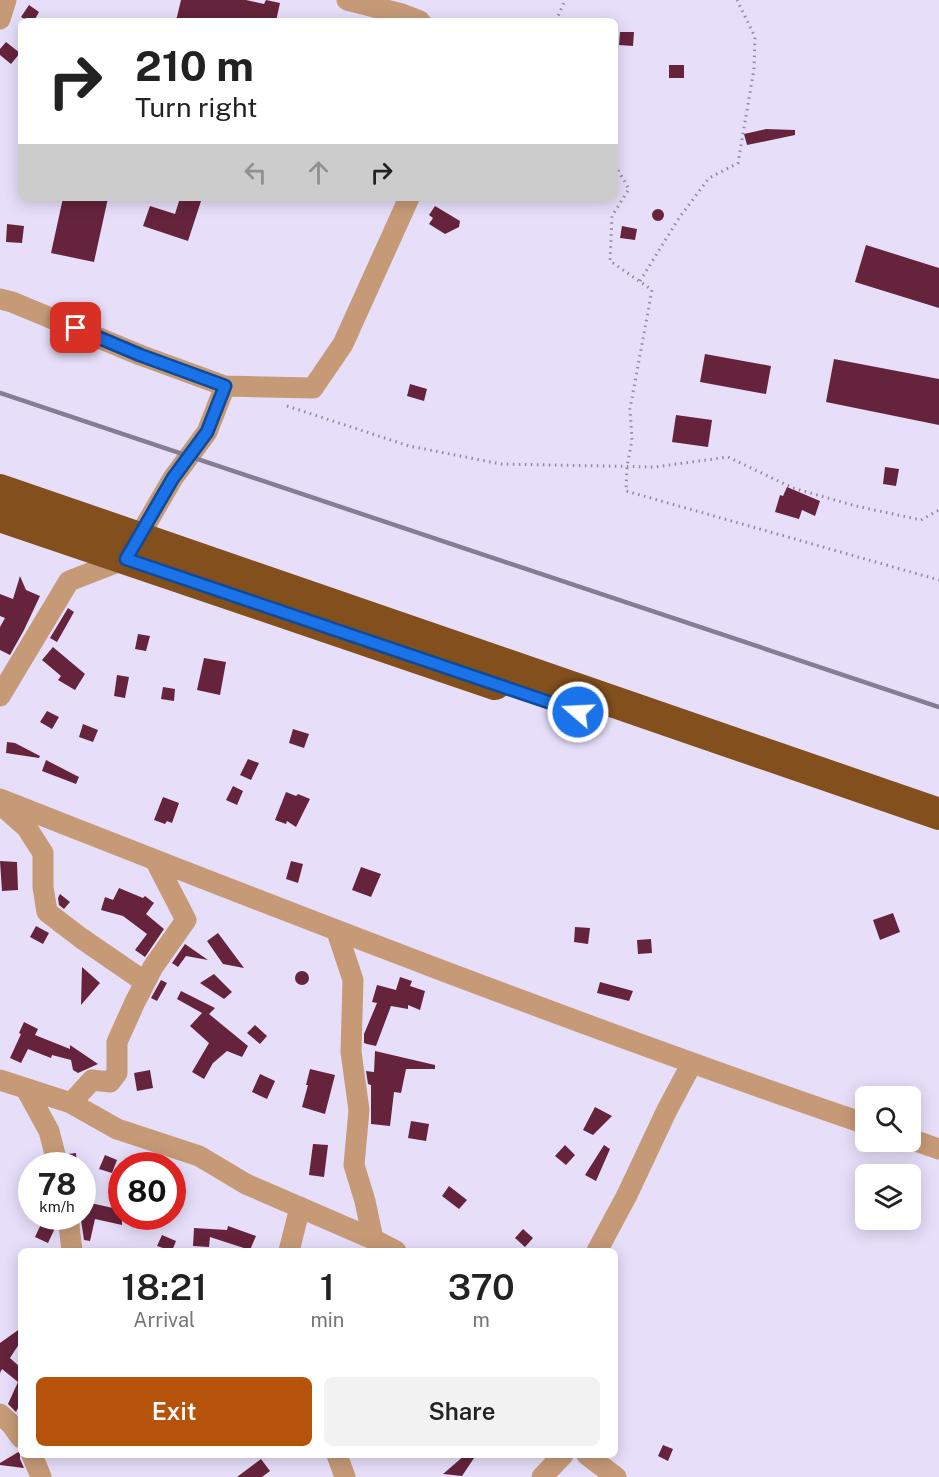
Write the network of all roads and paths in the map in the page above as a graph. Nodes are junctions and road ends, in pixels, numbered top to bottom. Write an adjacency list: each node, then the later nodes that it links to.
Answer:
1 (6, 0): 9 (street)
2 (346, 0): 6 (street)
3 (565, 0): 5 (path)
4 (738, 0): 12 (path)
5 (560, 14): 7 (path); 8 (path)
6 (412, 18)
7 (558, 18)
8 (562, 18)
9 (0, 19)
10 (618, 170): 12 (path)
11 (408, 201): 14 (street)
12 (640, 281): 16 (path)
13 (0, 299): 14 (street)
14 (225, 386): 20 (street)
15 (281, 404): 16 (path)
16 (627, 467): 18 (path); 21 (path)
17 (0, 490): 20 (highway)
18 (939, 510)
19 (0, 516): 20 (highway)
20 (133, 549): 22 (street); 25 (highway); 26 (highway)
21 (939, 580)
22 (0, 696)
23 (0, 798): 27 (street)
24 (0, 804): 29 (street)
25 (939, 814)
26 (939, 835)
27 (155, 860): 28 (street); 29 (street)
28 (337, 932): 30 (street); 40 (street)
29 (145, 982): 33 (street)
30 (692, 1065): 34 (street); 44 (street)
31 (0, 1080): 32 (street)
32 (26, 1089): 33 (street); 37 (street)
33 (71, 1104): 38 (street)
34 (855, 1120)
35 (921, 1143): 36 (street)
36 (939, 1149)
37 (54, 1152)
38 (300, 1207): 40 (street); 42 (street)
39 (70, 1230): 41 (street)
40 (373, 1239): 43 (street)
41 (72, 1248)
42 (290, 1248)
43 (390, 1248)
44 (599, 1248)
45 (33, 1458): 49 (street)
46 (338, 1458): 50 (street)
47 (560, 1458): 51 (street)
48 (591, 1458): 52 (street)
49 (41, 1477)
50 (345, 1477)
51 (542, 1477)
52 (616, 1477)

